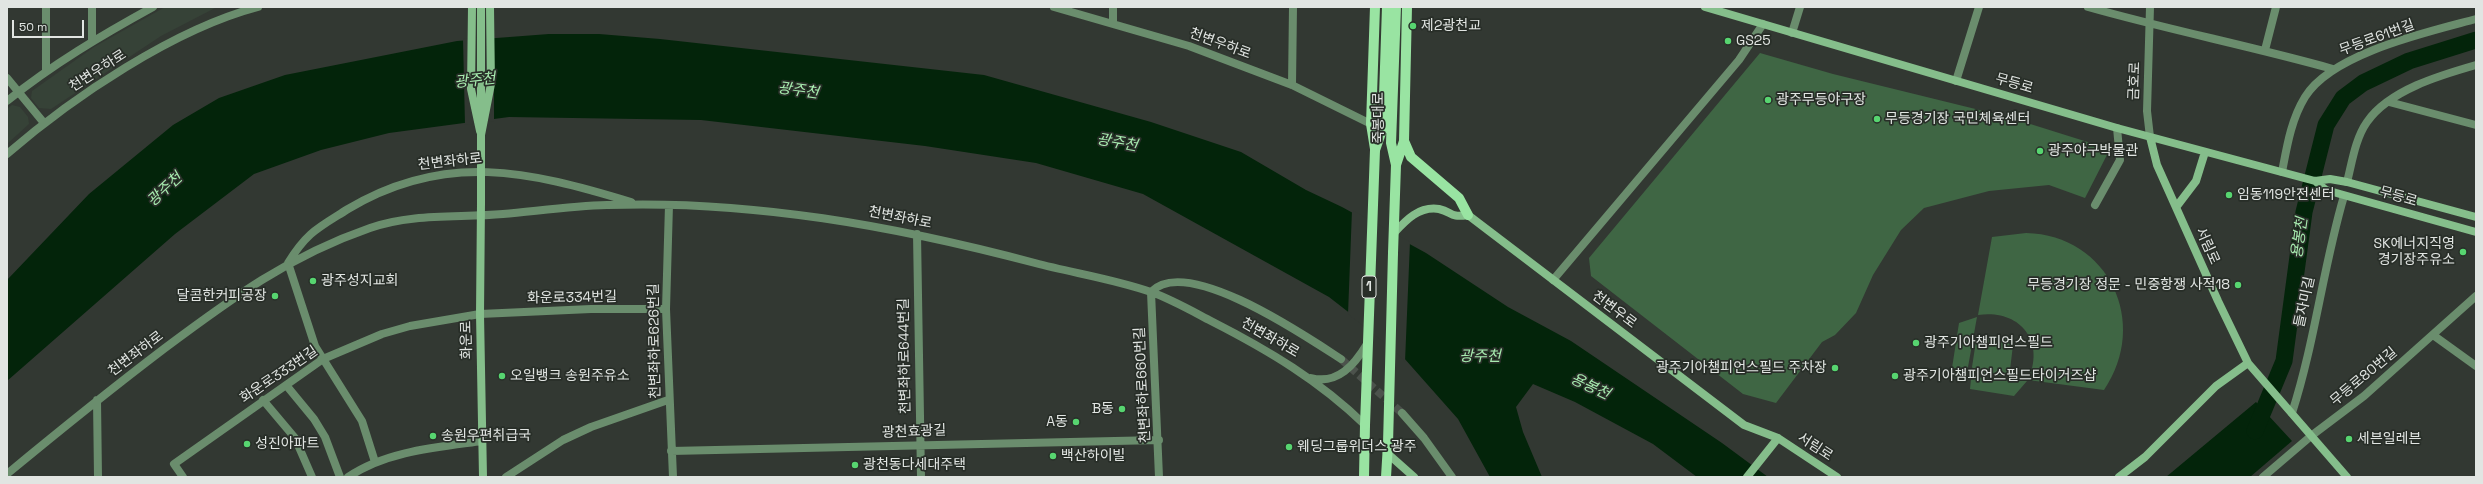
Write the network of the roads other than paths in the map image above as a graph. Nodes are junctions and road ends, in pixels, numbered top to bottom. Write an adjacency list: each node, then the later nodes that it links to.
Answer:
1 (46, 7): 31 (street)
2 (92, 7): 27 (street)
3 (153, 7): 27 (street)
4 (258, 7): 21 (street, 천변우하로)
5 (472, 7): 42 (street)
6 (481, 7): 42 (street)
7 (490, 7): 42 (street)
8 (1054, 7): 23 (street, 천변우하로)
9 (1114, 7): 23 (street)
10 (1294, 7): 34 (street)
11 (1375, 7): 39 (main road)
12 (1387, 7): 45 (main road, 죽봉대로 / 1)
13 (1396, 7): 48 (main road, 죽봉대로 / 1)
14 (1407, 7): 44 (main road)
15 (1706, 7): 24 (street, 무등로)
16 (1800, 7): 26 (street)
17 (1979, 7): 33 (street)
18 (2088, 7): 25 (street)
19 (2150, 7): 25 (street, 금호로)
20 (2276, 7): 28 (street)
21 (234, 10): 38 (street, 천변우하로)
22 (2476, 19): 30 (street, 무등로61번길)
23 (1113, 23): 34 (street, 천변우하로)
24 (1763, 24): 26 (street, 무등로); 64 (street)
25 (2150, 25): 28 (street); 43 (street, 금호로)
26 (1792, 33): 33 (street, 무등로)
27 (92, 41): 31 (street)
28 (2265, 50): 30 (street)
29 (2476, 65): 37 (street)
30 (2333, 68): 49 (street, 무등로61번길)
31 (46, 71): 35 (street)
32 (7, 78): 35 (street)
33 (1956, 80): 41 (street, 무등로)
34 (1292, 85): 39 (street, 천변우하로)
35 (17, 93): 36 (street); 38 (street)
36 (7, 101)
37 (2389, 102): 40 (street); 51 (street)
38 (44, 123): 47 (street, 천변우하로)
39 (1371, 124): 45 (main road)
40 (2476, 125)
41 (2117, 128): 43 (street, 무등로); 55 (street)
42 (481, 135): 58 (street, 화운로, bridge)
43 (2150, 137): 46 (street, 무등로); 56 (street, 서림로)
44 (1404, 141): 48 (main road); 57 (main road)
45 (1375, 150): 70 (main road, 1, bridge)
46 (2204, 152): 49 (street, 무등로); 56 (street)
47 (7, 154)
48 (1396, 165): 61 (main road, 죽봉대로 / 1)
49 (2282, 172): 50 (street, 무등로)
50 (2316, 181): 51 (street, 무등로); 52 (street, 무등로)
51 (2344, 182): 59 (street, 무등로)
52 (2342, 195): 60 (street, 무등로); 81 (street, 들자미길)
53 (640, 204): 54 (street, 천변좌하로); 58 (street, 천변좌하로); 63 (street, 천변좌하로)
54 (669, 205): 62 (street, 천변좌하로); 67 (street, 천변좌하로626번길)
55 (2095, 205)
56 (2177, 206): 73 (street, 서림로)
57 (1468, 215): 61 (street); 64 (street, 천변우로)
58 (481, 216): 63 (street, 천변좌하로); 68 (street, 화운로)
59 (2476, 217)
60 (2476, 232)
61 (1394, 233): 88 (main road, 죽봉대로 / 1, bridge)
62 (917, 234): 65 (street, 천변좌하로); 87 (street, 천변좌하로644번길)
63 (288, 262): 71 (street); 77 (street, 천변좌하로)
64 (1553, 280): 84 (street, 천변우로)
65 (1151, 292): 72 (street, 천변좌하로); 75 (street, 천변좌하로); 85 (street, 천변좌하로660번길)
66 (2476, 296): 69 (street, 무등로80번길)
67 (666, 309): 68 (street, 화운로334번길); 79 (street, 천변좌하로626번길)
68 (480, 314): 71 (street, 화운로333번길); 86 (street, 화운로)
69 (2433, 335): 74 (street); 83 (street, 무등로80번길)
70 (1367, 344): 75 (street); 82 (main road, 1, bridge)
71 (323, 359): 76 (street, 화운로333번길); 90 (street)
72 (1341, 359)
73 (2250, 365): 81 (street, 서림로); 108 (street)
74 (2476, 366)
75 (1308, 377): 82 (street, 천변좌하로)
76 (286, 385): 78 (street, 화운로333번길); 95 (street)
77 (97, 400): 91 (street, 천변좌하로); 92 (street)
78 (263, 400): 93 (street, 화운로333번길); 94 (street)
79 (668, 400): 89 (street, 천변좌하로626번길); 98 (street)
80 (1402, 413): 105 (street)
81 (2292, 413): 83 (street, 서림로)
82 (1365, 425): 102 (main road, 1)
83 (2311, 436): 109 (street, 무등로80번길); 110 (street, 서림로)
84 (1778, 438): 106 (street); 107 (street, 서림로)
85 (1159, 440): 87 (street, 광천효광길); 101 (street, 천변좌하로660번길)
86 (482, 441): 90 (street); 97 (street, 화운로)
87 (920, 444): 89 (street, 광천효광길); 100 (street, 천변좌하로644번길)
88 (1387, 448): 103 (main road, 1); 104 (street)
89 (672, 451): 99 (street, 천변좌하로626번길)
90 (375, 462): 96 (street)
91 (7, 474)
92 (98, 477)
93 (183, 477)
94 (312, 477)
95 (340, 477)
96 (348, 477)
97 (483, 477)
98 (506, 477)
99 (673, 477)
100 (921, 477)
101 (1159, 477)
102 (1364, 477)
103 (1386, 477)
104 (1414, 477)
105 (1452, 477)
106 (1747, 477)
107 (1837, 477)
108 (2119, 477)
109 (2263, 477)
110 (2347, 477)

